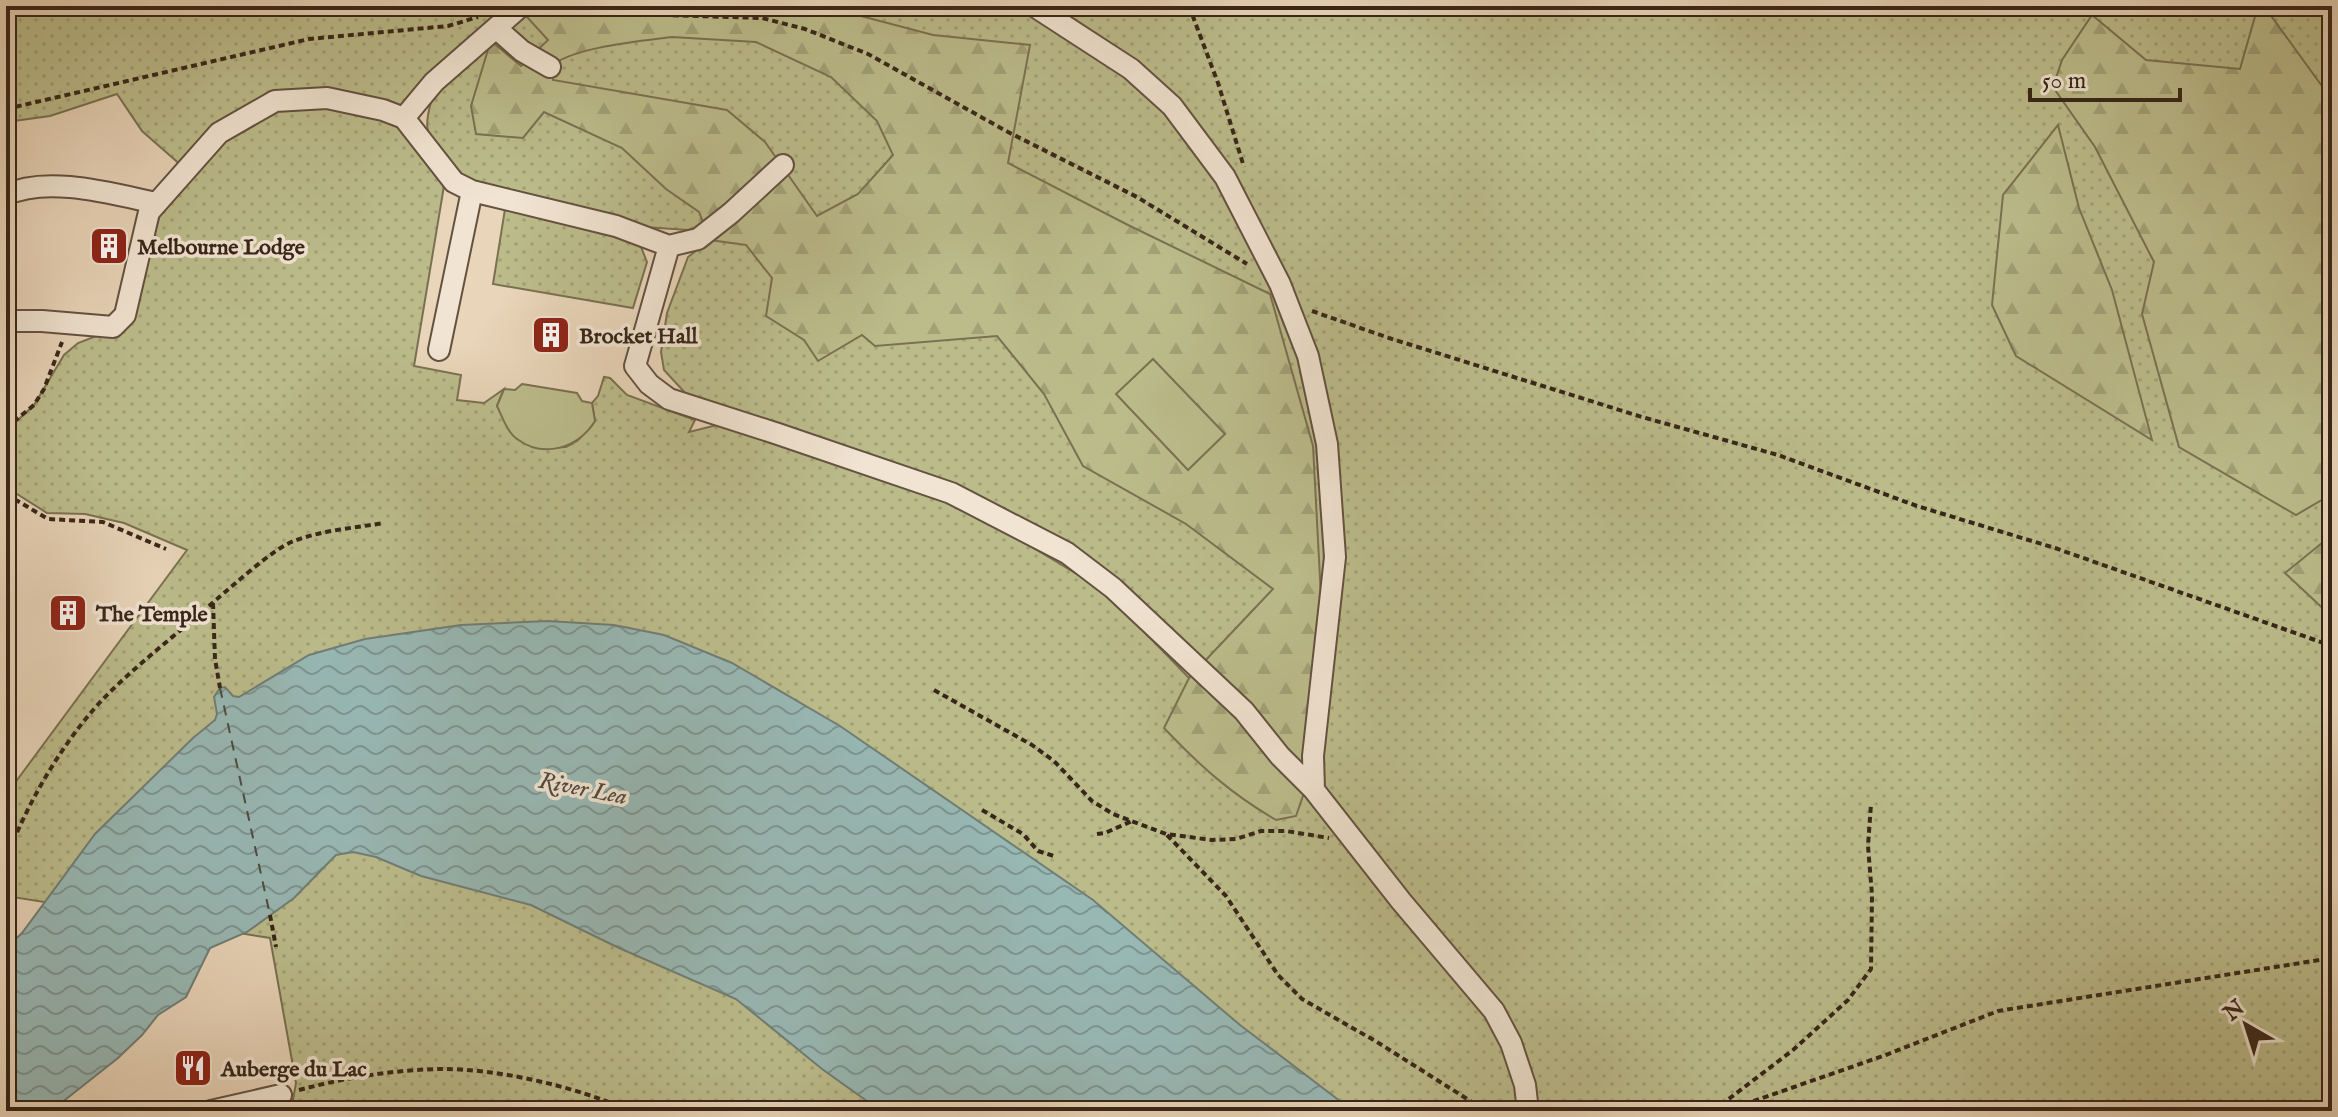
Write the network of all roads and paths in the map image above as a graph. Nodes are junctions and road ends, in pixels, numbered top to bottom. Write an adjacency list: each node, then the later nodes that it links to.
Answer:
1 (521, 6): 5 (lane)
2 (553, 6): 15 (path)
3 (1034, 6): 15 (lane)
4 (1189, 6): 10 (path)
5 (491, 21): 6 (lane); 7 (path); 8 (lane)
6 (550, 67)
7 (6, 109)
8 (404, 118): 11 (lane); 13 (lane)
9 (783, 165): 14 (lane)
10 (1244, 169)
11 (472, 191): 14 (lane); 19 (lane)
12 (6, 195): 13 (lane)
13 (156, 203): 17 (lane)
14 (669, 246): 28 (lane)
15 (1280, 284): 28 (lane)
16 (1310, 310): 25 (path)
17 (6, 321)
18 (64, 339): 20 (path)
19 (439, 350)
20 (6, 428)
21 (6, 494): 23 (path)
22 (384, 523): 24 (path)
23 (166, 549)
24 (213, 603): 26 (path); 36 (path)
25 (2332, 646)
26 (220, 688)
27 (934, 690): 31 (path)
28 (1314, 790): 34 (lane)
29 (1871, 804): 45 (path)
30 (982, 810): 35 (path)
31 (1133, 821): 32 (path); 33 (path)
32 (1097, 834)
33 (1166, 834): 34 (path); 43 (path)
34 (1361, 851): 44 (lane)
35 (1054, 856)
36 (6, 860)
37 (270, 915): 38 (path)
38 (276, 947)
39 (2332, 958): 46 (path)
40 (281, 1095): 41 (lane); 42 (path)
41 (216, 1110)
42 (630, 1111)
43 (1499, 1111)
44 (1528, 1111)
45 (1713, 1111)
46 (1725, 1111)

